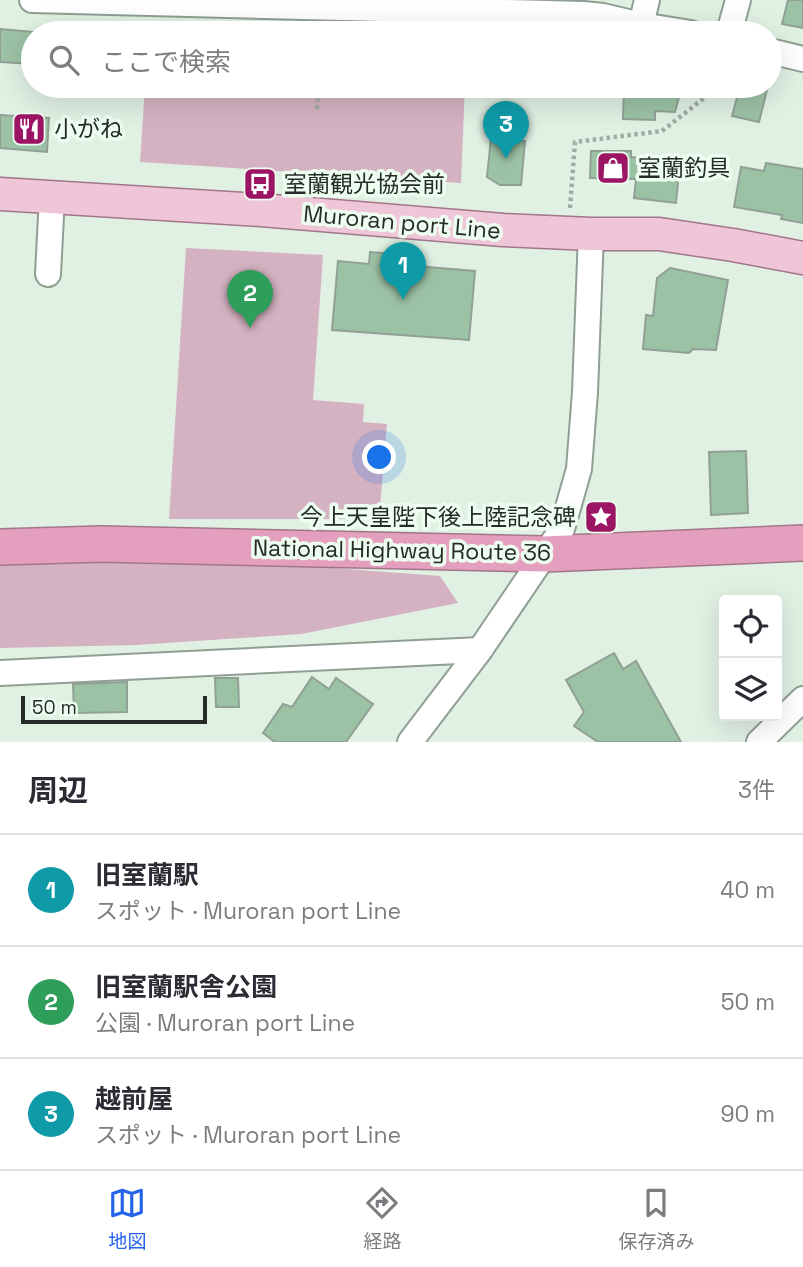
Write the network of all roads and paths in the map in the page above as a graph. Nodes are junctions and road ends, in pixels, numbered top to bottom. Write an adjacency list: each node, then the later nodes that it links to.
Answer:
1 (32, 0): 4 (street)
2 (648, 0): 6 (street)
3 (738, 0): 7 (street)
4 (497, 6): 5 (street)
5 (624, 21)
6 (642, 21)
7 (732, 21)
8 (782, 54): 9 (street)
9 (803, 59)
10 (318, 98): 12 (path)
11 (704, 98): 15 (path)
12 (317, 109)
13 (0, 194): 14 (main road, Muroran port Line)
14 (52, 197): 15 (main road, Muroran port Line); 17 (street)
15 (580, 233): 16 (main road, Muroran port Line); 20 (street)
16 (803, 258)
17 (48, 274)
18 (803, 543): 20 (highway, National Highway Route 36)
19 (0, 547): 20 (highway, National Highway Route 36)
20 (544, 554): 21 (street)
21 (480, 650): 22 (street); 24 (street)
22 (0, 673)
23 (803, 699): 25 (street)
24 (410, 742)
25 (759, 742)

